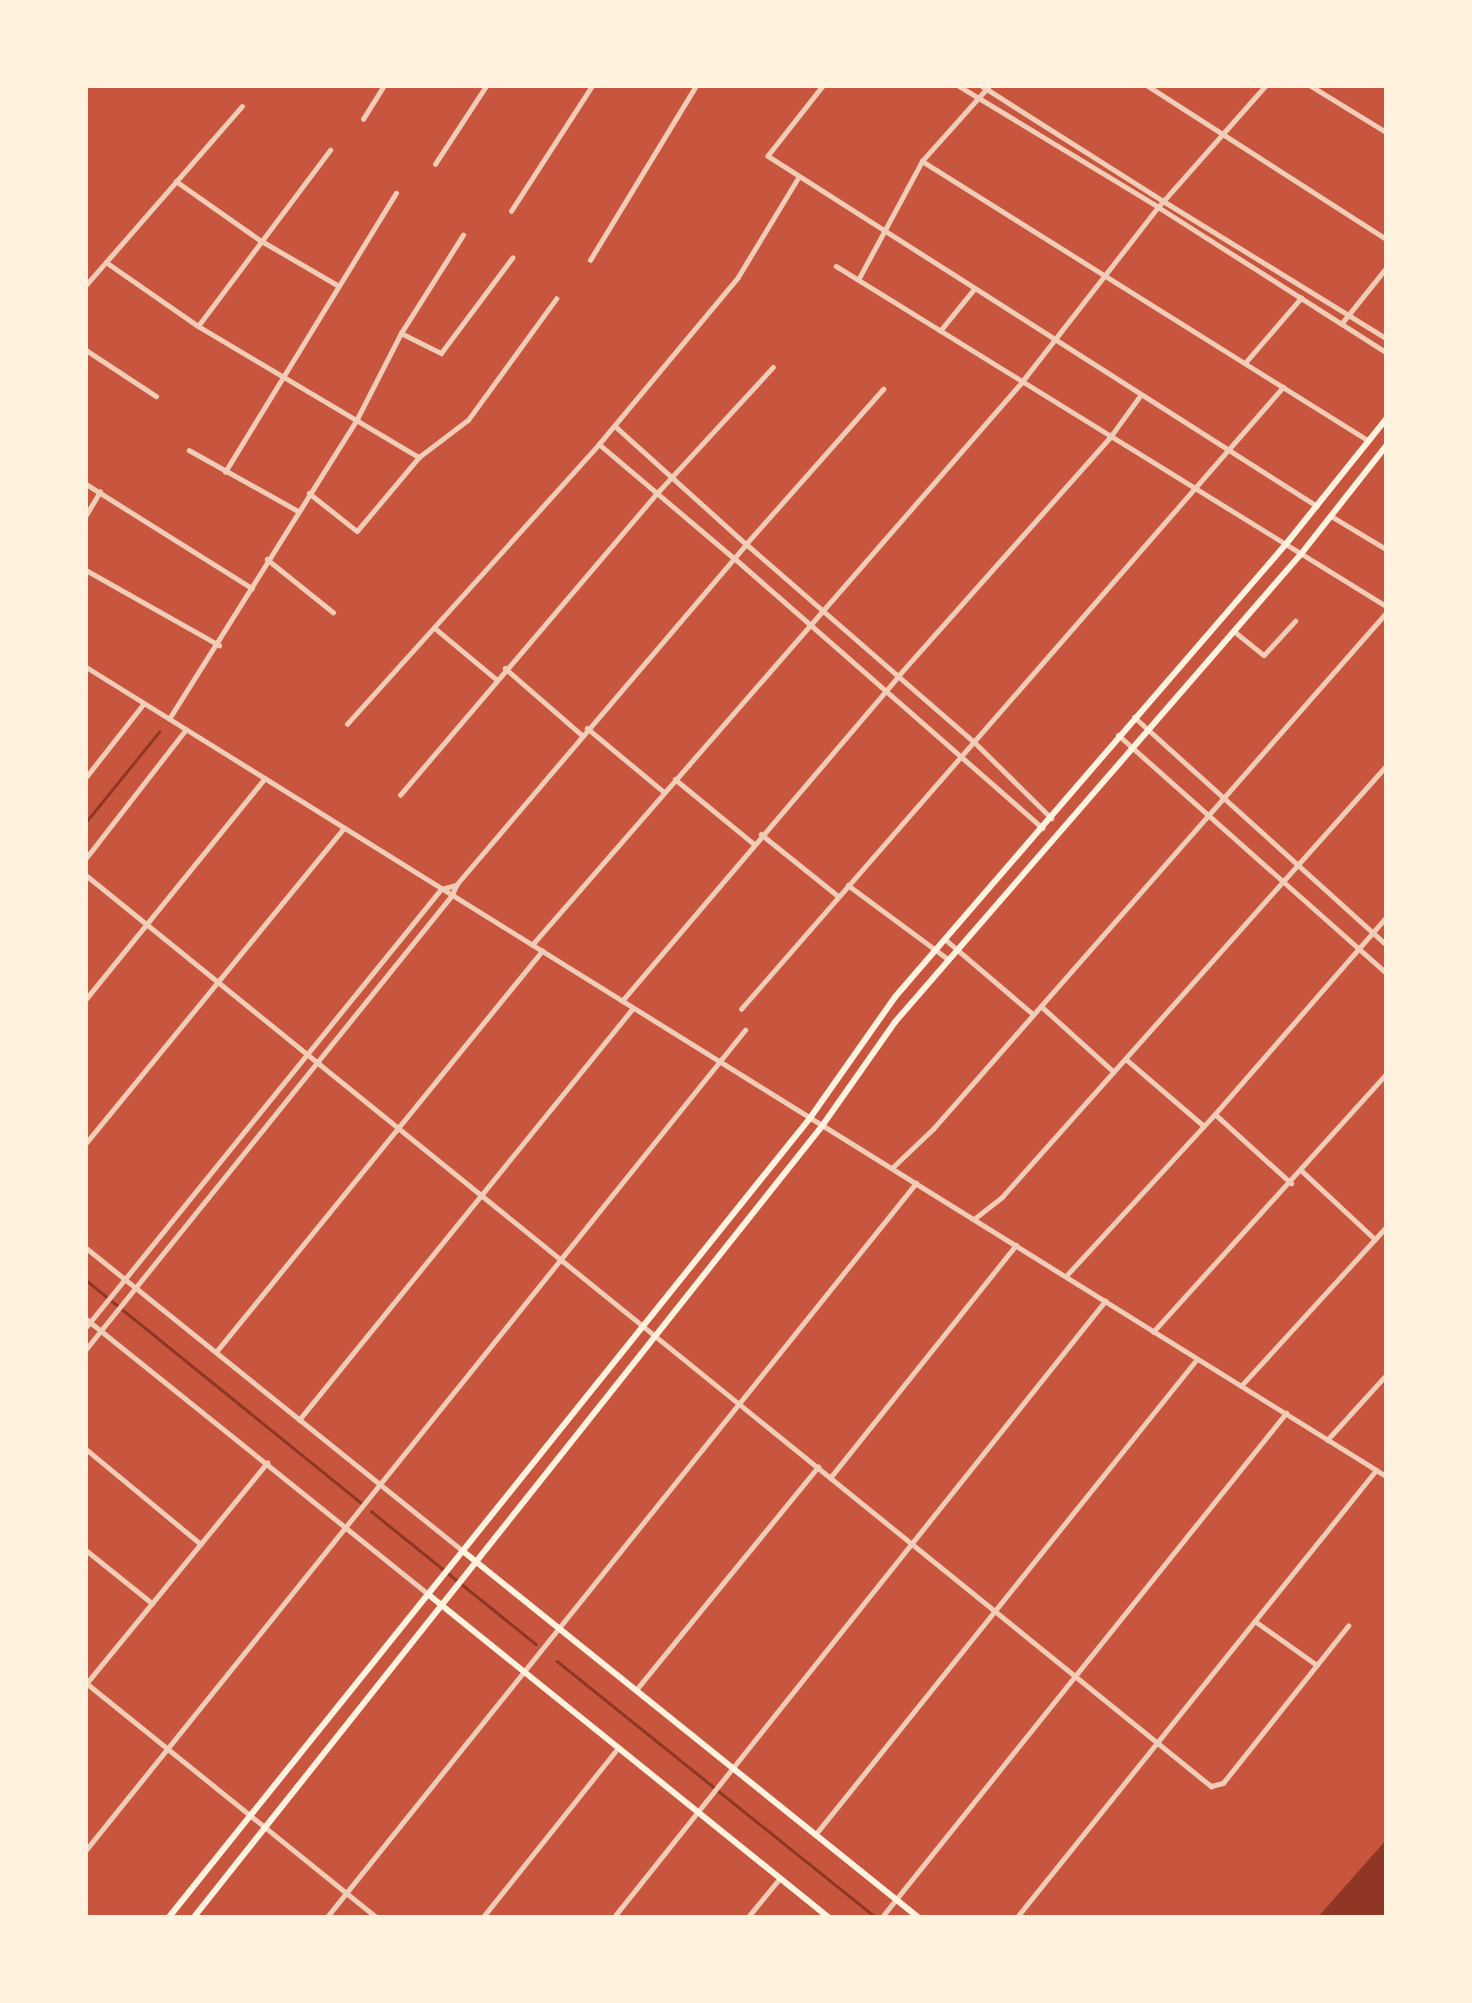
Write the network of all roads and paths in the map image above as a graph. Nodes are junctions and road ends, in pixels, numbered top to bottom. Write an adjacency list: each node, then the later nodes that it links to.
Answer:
1 (384, 86): 13 (street)
2 (486, 86): 18 (street)
3 (592, 86): 24 (street)
4 (696, 86): 30 (street)
5 (823, 86): 19 (street)
6 (958, 86): 11 (street)
7 (1148, 86): 15 (street)
8 (1265, 86): 15 (street)
9 (1311, 86): 14 (street)
10 (986, 87): 11 (street); 22 (street)
11 (978, 97): 17 (street); 23 (street)
12 (242, 106): 20 (street)
13 (363, 119)
14 (1386, 132)
15 (1224, 133): 22 (street); 27 (street)
16 (330, 150): 28 (street)
17 (922, 161): 25 (street); 34 (street)
18 (435, 164)
19 (798, 178): 25 (street); 60 (street)
20 (176, 181): 28 (street); 31 (street)
21 (396, 193): 37 (street)
22 (1163, 201): 23 (street); 41 (street)
23 (1158, 207): 34 (street); 39 (street)
24 (511, 211)
25 (883, 229): 35 (street); 38 (street)
26 (463, 235): 45 (street)
27 (1386, 239)
28 (260, 240): 37 (street); 43 (street)
29 (512, 257): 45 (street)
30 (590, 260)
31 (106, 262): 36 (street); 43 (street)
32 (836, 266): 35 (street)
33 (1386, 268): 41 (street)
34 (1104, 274): 47 (street); 50 (street)
35 (858, 280): 44 (street)
36 (86, 285)
37 (339, 286): 52 (street)
38 (974, 289): 44 (street); 47 (street)
39 (1301, 298): 42 (street); 50 (street)
40 (556, 299): 67 (street)
41 (1350, 313): 42 (street); 46 (street)
42 (1342, 323): 49 (street)
43 (198, 326): 52 (street)
44 (940, 331): 53 (street)
45 (401, 333): 58 (street)
46 (1386, 338)
47 (1054, 341): 53 (street); 57 (street)
48 (86, 350): 56 (street)
49 (1386, 352)
50 (1245, 363): 54 (street)
51 (773, 367): 69 (street)
52 (282, 375): 58 (street); 68 (street)
53 (1021, 383): 61 (street); 88 (street)
54 (1283, 387): 62 (street); 66 (street)
55 (883, 389): 79 (street)
56 (156, 396)
57 (1140, 396): 61 (street); 66 (street)
58 (357, 419): 67 (street); 74 (street)
59 (1386, 419): 62 (main road)
60 (615, 426): 63 (street); 69 (street)
61 (1111, 436): 71 (street); 98 (street)
62 (1369, 441): 75 (main road)
63 (599, 444): 72 (street); 93 (street)
64 (1386, 447): 78 (main road)
65 (189, 450): 68 (street)
66 (1229, 452): 71 (street); 75 (street)
67 (419, 457): 74 (street)
68 (225, 471): 76 (street)
69 (671, 477): 72 (street); 79 (street)
70 (86, 484): 73 (street)
71 (1197, 489): 80 (street); 110 (street)
72 (659, 491): 83 (street); 97 (street)
73 (100, 492): 77 (street); 86 (street)
74 (309, 493): 76 (street)
75 (1318, 506): 80 (main road)
76 (298, 511): 84 (street)
77 (86, 515)
78 (1331, 516): 81 (street); 82 (main road)
79 (746, 544): 83 (street); 88 (street)
80 (1286, 544): 82 (street); 102 (main road)
81 (1386, 549)
82 (1301, 554): 87 (street); 94 (main road)
83 (734, 558): 92 (street); 105 (street)
84 (267, 559): 86 (street); 89 (street)
85 (86, 570): 95 (street)
86 (251, 589): 95 (street)
87 (1386, 607)
88 (824, 609): 92 (street); 98 (street)
89 (333, 612)
90 (1386, 613): 119 (street)
91 (1295, 621): 94 (street)
92 (810, 625): 100 (street); 116 (street)
93 (436, 629): 99 (street); 104 (street)
94 (1234, 631): 107 (main road)
95 (219, 645): 103 (street)
96 (86, 667): 101 (street)
97 (505, 668): 99 (street); 108 (street)
98 (898, 675): 100 (street); 110 (street)
99 (496, 678): 118 (street)
100 (885, 691): 112 (street); 124 (street)
101 (144, 703): 103 (street); 114 (street)
102 (1133, 716): 107 (street); 109 (main road)
103 (169, 719): 106 (street)
104 (347, 724)
105 (587, 728): 108 (street); 117 (street)
106 (186, 729): 115 (street); 126 (street)
107 (1147, 729): 111 (main road); 119 (street)
108 (581, 734): 130 (street)
109 (1118, 735): 111 (street); 121 (main road)
110 (973, 741): 112 (street); 121 (street)
111 (1131, 746): 120 (street); 141 (main road)
112 (960, 758): 123 (street); 131 (street)
113 (1386, 766): 127 (street)
114 (86, 777)
115 (265, 778): 122 (street); 136 (street)
116 (675, 779): 117 (street); 125 (street)
117 (664, 792): 139 (street)
118 (400, 795)
119 (1222, 798): 120 (street); 127 (street)
120 (1207, 814): 129 (street); 150 (street)
121 (1051, 818): 123 (main road)
122 (344, 828): 132 (street); 147 (street)
123 (1042, 828): 138 (main road)
124 (761, 834): 125 (street); 134 (street)
125 (753, 843): 149 (street)
126 (86, 858)
127 (1298, 866): 129 (street); 137 (street)
128 (86, 875): 136 (street)
129 (1283, 882): 142 (street); 156 (street)
130 (456, 885): 132 (street); 133 (street)
131 (848, 885): 134 (street); 144 (street)
132 (441, 889): 133 (street); 155 (street)
133 (452, 895): 139 (street); 158 (street)
134 (838, 896): 152 (street)
135 (1386, 917): 137 (street)
136 (147, 924): 147 (street); 148 (street)
137 (1373, 933): 140 (street); 142 (street)
138 (946, 940): 141 (street); 144 (main road)
139 (532, 945): 143 (street)
140 (1386, 945)
141 (957, 949): 145 (main road); 153 (street)
142 (1359, 949): 146 (street); 161 (street)
143 (542, 951): 149 (street); 165 (street)
144 (937, 952): 145 (street); 162 (main road)
145 (948, 959): 163 (main road)
146 (1386, 973)
147 (216, 980): 155 (street); 166 (street)
148 (86, 999)
149 (622, 1001): 151 (street)
150 (1041, 1006): 153 (street); 159 (street)
151 (633, 1008): 157 (street); 171 (street)
152 (741, 1009)
153 (1033, 1014): 167 (street)
154 (745, 1030): 157 (street)
155 (304, 1052): 158 (street); 179 (street)
156 (1127, 1060): 159 (street); 164 (street)
157 (719, 1061): 162 (street); 177 (street)
158 (318, 1063): 165 (street); 180 (street)
159 (1114, 1072): 172 (street)
160 (1386, 1074): 168 (street)
161 (1216, 1114): 164 (street); 170 (street)
162 (810, 1118): 163 (street); 183 (main road)
163 (822, 1126): 167 (street); 186 (main road)
164 (1204, 1126): 178 (street)
165 (397, 1127): 171 (street); 188 (street)
166 (86, 1143)
167 (892, 1168): 169 (street)
168 (1301, 1171): 170 (street); 174 (street)
169 (917, 1183): 172 (street); 192 (street)
170 (1291, 1183): 185 (street)
171 (479, 1193): 177 (street); 194 (street)
172 (974, 1219): 175 (street)
173 (1386, 1227): 174 (street)
174 (1375, 1239): 191 (street)
175 (1016, 1245): 178 (street); 201 (street)
176 (86, 1248): 179 (street)
177 (560, 1259): 183 (street); 202 (street)
178 (1066, 1276): 181 (street)
179 (123, 1279): 180 (street); 182 (street)
180 (137, 1289): 184 (street); 188 (street)
181 (1105, 1301): 185 (street); 204 (street)
182 (87, 1322): 184 (street)
183 (643, 1326): 186 (street); 207 (main road)
184 (101, 1329): 187 (street); 197 (street)
185 (1153, 1332): 189 (street)
186 (656, 1337): 192 (street); 208 (main road)
187 (86, 1349)
188 (216, 1352): 194 (street)
189 (1197, 1359): 191 (street); 212 (street)
190 (1386, 1375): 195 (street)
191 (1241, 1386): 193 (street)
192 (739, 1404): 198 (street); 215 (street)
193 (1286, 1413): 195 (street); 218 (street)
194 (299, 1420): 202 (street)
195 (1327, 1440): 199 (street)
196 (86, 1449): 205 (street)
197 (267, 1463): 203 (street); 205 (street)
198 (818, 1467): 201 (street); 220 (street)
199 (1376, 1470): 200 (street); 213 (street)
200 (1386, 1476)
201 (830, 1478): 204 (street)
202 (381, 1485): 203 (street); 207 (street)
203 (348, 1529): 209 (street); 222 (street)
204 (911, 1543): 212 (street); 224 (street)
205 (201, 1544): 210 (street)
206 (86, 1550): 210 (street)
207 (464, 1552): 208 (main road); 209 (main road)
208 (478, 1562): 211 (main road); 215 (main road)
209 (429, 1595): 211 (main road); 226 (main road)
210 (152, 1603): 219 (street)
211 (444, 1607): 217 (main road); 227 (main road)
212 (995, 1610): 218 (street); 228 (street)
213 (1255, 1621): 216 (street); 221 (street)
214 (1348, 1626): 216 (street)
215 (558, 1630): 217 (street); 220 (main road)
216 (1317, 1665): 221 (street)
217 (525, 1673): 223 (main road); 231 (street)
218 (1074, 1675): 221 (street); 232 (street)
219 (86, 1684): 222 (street)
220 (636, 1690): 224 (main road)
221 (1158, 1743): 243 (street)
222 (167, 1748): 226 (street); 229 (street)
223 (618, 1748): 225 (main road); 237 (street)
224 (735, 1770): 225 (street); 228 (main road)
225 (700, 1814): 230 (main road); 238 (street)
226 (251, 1816): 227 (street); 233 (main road)
227 (266, 1828): 231 (street); 234 (main road)
228 (815, 1835): 232 (main road)
229 (86, 1850)
230 (780, 1878): 239 (street); 240 (main road)
231 (346, 1893): 235 (street); 236 (street)
232 (896, 1900): 241 (street); 242 (main road)
233 (169, 1917)
234 (194, 1917)
235 (327, 1917)
236 (376, 1917)
237 (483, 1917)
238 (614, 1917)
239 (748, 1917)
240 (828, 1917)
241 (882, 1917)
242 (918, 1917)
243 (1017, 1917)

